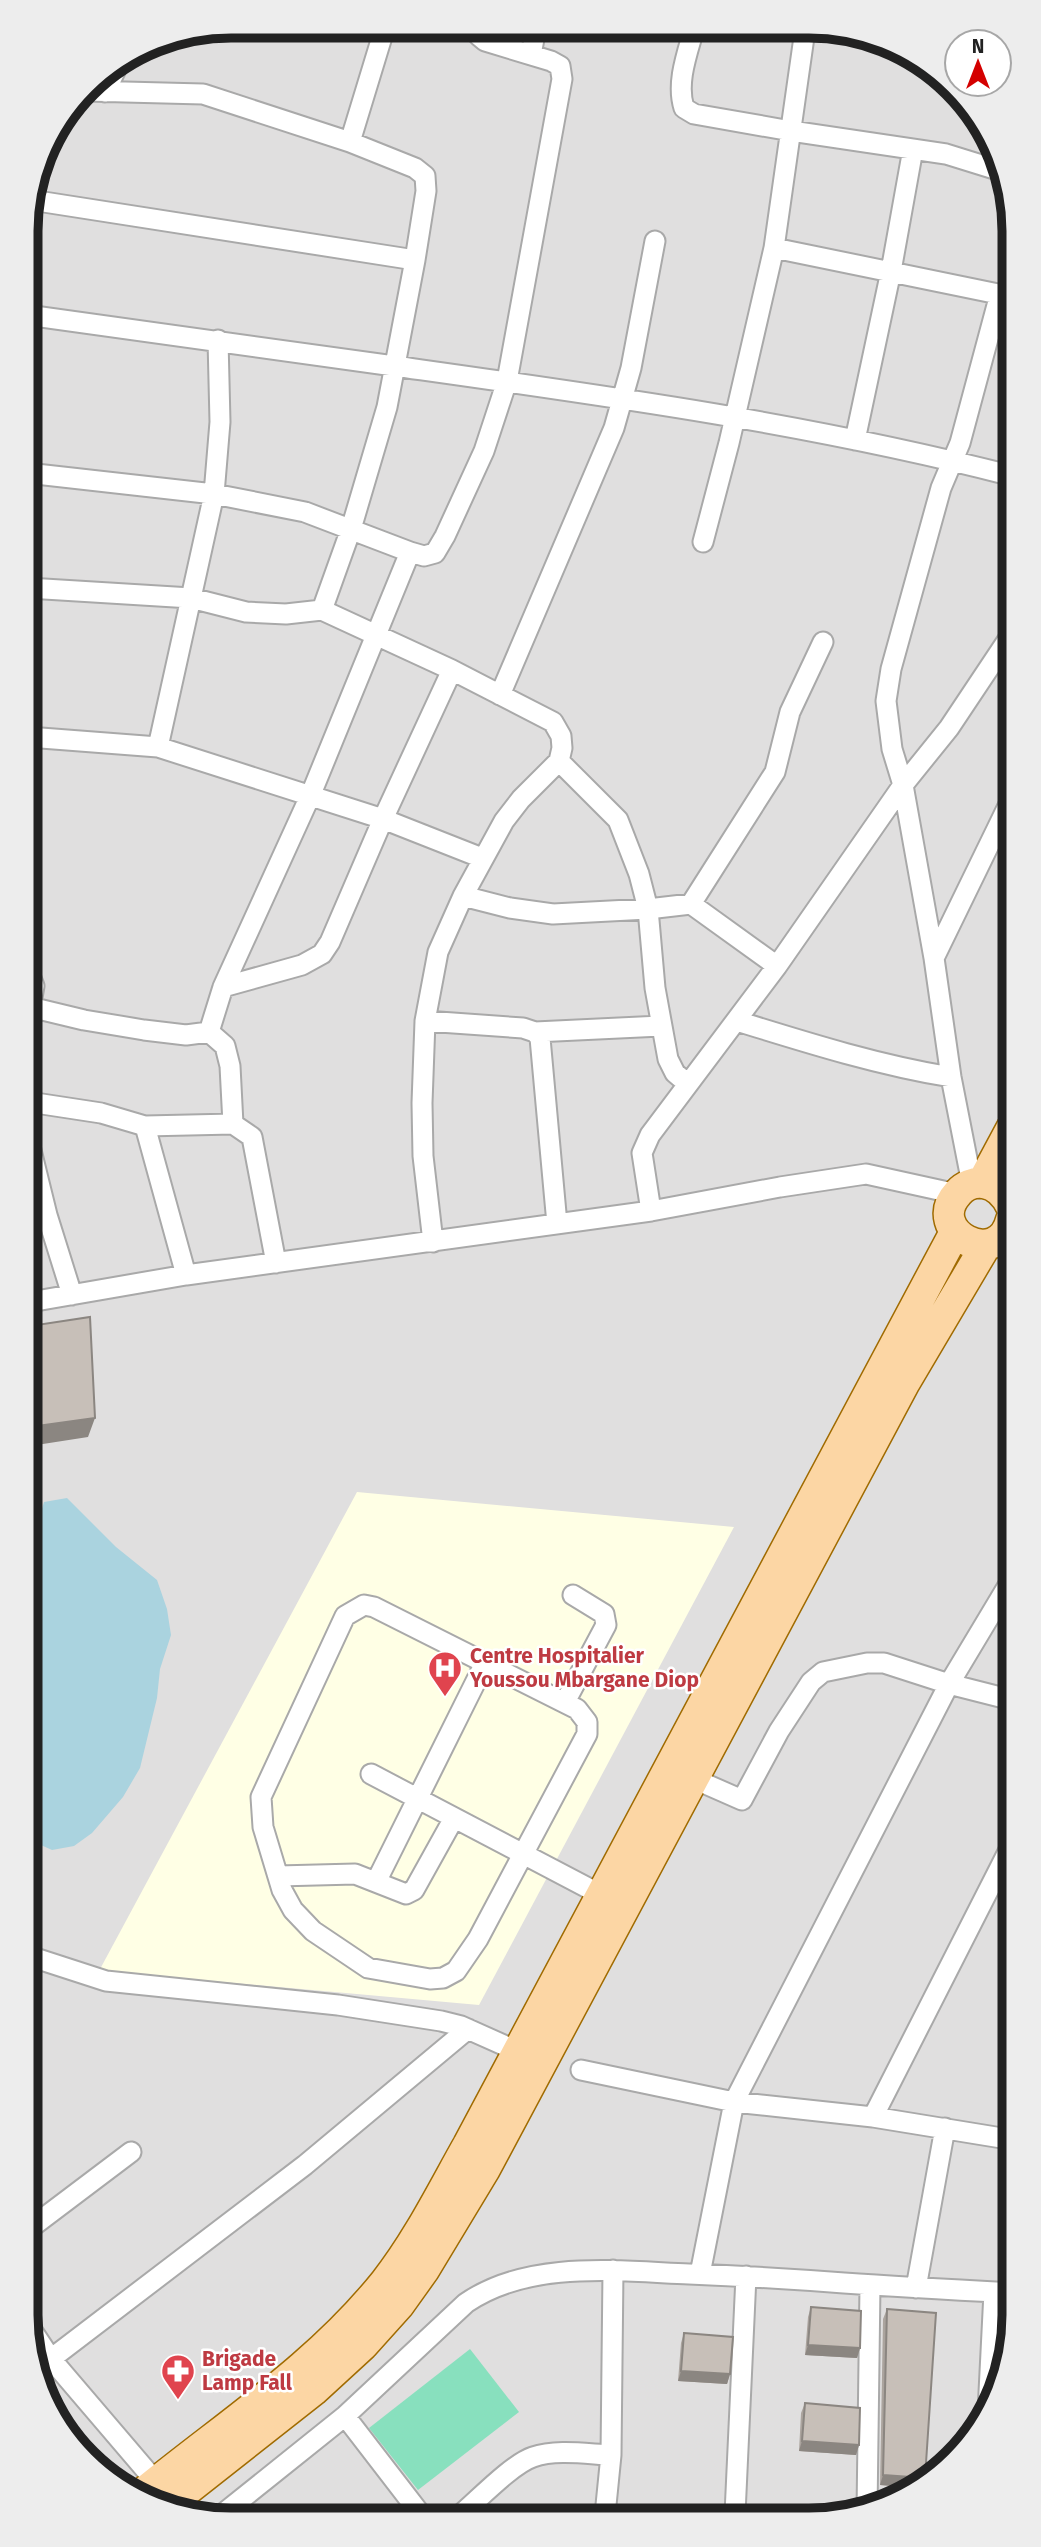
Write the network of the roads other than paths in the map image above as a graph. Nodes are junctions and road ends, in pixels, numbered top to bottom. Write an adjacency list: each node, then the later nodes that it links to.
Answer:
1 (534, 38): 6 (street)
2 (692, 38): 8 (street)
3 (804, 38): 8 (street)
4 (381, 39): 9 (street)
5 (483, 39): 6 (street)
6 (531, 55): 22 (street)
7 (98, 92): 9 (street)
8 (791, 131): 10 (street); 14 (street)
9 (350, 142): 15 (street)
10 (913, 149): 11 (street); 16 (street)
11 (991, 167)
12 (41, 202): 15 (street)
13 (654, 241): 23 (street)
14 (774, 248): 16 (street); 24 (street)
15 (415, 260): 21 (street)
16 (891, 271): 17 (street); 25 (street)
17 (1002, 295)
18 (1002, 302): 26 (street)
19 (39, 317): 20 (street)
20 (218, 340): 21 (street); 29 (street)
21 (396, 366): 22 (street); 30 (street)
22 (507, 381): 23 (street); 32 (street)
23 (622, 400): 24 (street); 40 (street)
24 (734, 417): 25 (street); 31 (street)
25 (855, 440): 26 (street)
26 (953, 461): 27 (street); 44 (street)
27 (1002, 473)
28 (39, 474): 29 (street)
29 (214, 494): 30 (street); 34 (street)
30 (351, 529): 32 (street); 35 (street)
31 (703, 542)
32 (410, 552): 36 (street)
33 (39, 589): 34 (street)
34 (191, 597): 35 (street); 42 (street)
35 (322, 610): 36 (street)
36 (377, 634): 39 (street); 45 (street)
37 (823, 642): 50 (street)
38 (1002, 648): 44 (street)
39 (452, 670): 40 (street); 47 (street)
40 (500, 695): 43 (street)
41 (39, 738): 42 (street)
42 (158, 747): 45 (street)
43 (559, 761): 48 (street); 51 (street)
44 (903, 785): 52 (street); 53 (street)
45 (311, 794): 47 (street); 54 (street)
46 (1002, 818): 52 (street)
47 (383, 819): 48 (street); 54 (street)
48 (482, 858): 49 (street)
49 (463, 895): 51 (street); 56 (street)
50 (691, 904): 51 (street); 53 (street)
51 (648, 909): 58 (street)
52 (934, 958): 61 (street)
53 (777, 966): 57 (street)
54 (223, 988): 59 (street)
55 (39, 1012): 59 (street)
56 (425, 1021): 60 (street); 75 (street)
57 (737, 1021): 61 (street); 62 (street)
58 (661, 1026): 60 (street); 62 (street)
59 (209, 1032): 64 (street)
60 (535, 1032): 71 (street)
61 (951, 1077): 67 (street)
62 (688, 1084): 69 (street)
63 (39, 1103): 65 (street)
64 (233, 1124): 65 (street); 76 (street)
65 (145, 1126): 77 (street)
66 (1002, 1142): 67 (main road)
67 (970, 1187): 68 (main road); 69 (street); 72 (main road)
68 (1002, 1192)
69 (651, 1211): 71 (street)
70 (39, 1217): 78 (street)
71 (556, 1224): 75 (street)
72 (955, 1232): 73 (main road); 94 (main road)
73 (1002, 1234)
74 (1002, 1236): 87 (main road)
75 (433, 1242): 76 (street)
76 (276, 1263): 77 (street)
77 (186, 1275): 78 (street)
78 (72, 1295): 79 (street)
79 (38, 1301)
80 (573, 1595): 85 (street)
81 (1002, 1596): 83 (street)
82 (485, 1663): 85 (street); 88 (street); 92 (street)
83 (949, 1684): 84 (street); 87 (street); 99 (street)
84 (1002, 1697)
85 (565, 1702): 90 (street)
86 (371, 1774): 88 (street)
87 (692, 1778): 94 (main road)
88 (418, 1799): 89 (street); 93 (street)
89 (454, 1818): 90 (street); 93 (street)
90 (523, 1853): 92 (street); 94 (street)
91 (1002, 1865): 100 (street)
92 (278, 1876): 93 (street)
93 (376, 1882)
94 (612, 1900): 97 (main road); 118 (main road)
95 (38, 1961): 96 (street)
96 (468, 2029): 97 (street); 113 (street)
97 (517, 2051): 118 (main road)
98 (582, 2070): 99 (street)
99 (734, 2102): 100 (street); 106 (street)
100 (873, 2117): 101 (street)
101 (945, 2128): 102 (street); 109 (street)
102 (1002, 2138)
103 (131, 2152): 104 (street)
104 (38, 2222)
105 (613, 2270): 106 (street); 116 (street); 117 (street)
106 (700, 2274): 107 (street)
107 (746, 2276): 108 (street); 124 (street)
108 (870, 2285): 109 (street); 119 (street)
109 (916, 2288): 110 (street)
110 (1002, 2293)
111 (1002, 2308): 115 (street)
112 (40, 2343): 113 (street)
113 (51, 2359): 114 (street); 118 (street)
114 (45, 2364)
115 (993, 2375)
116 (345, 2416): 120 (street); 121 (street)
117 (611, 2455): 122 (street); 123 (street)
118 (155, 2493)
119 (867, 2500)
120 (230, 2508)
121 (416, 2508)
122 (468, 2508)
123 (606, 2508)
124 (735, 2508)

